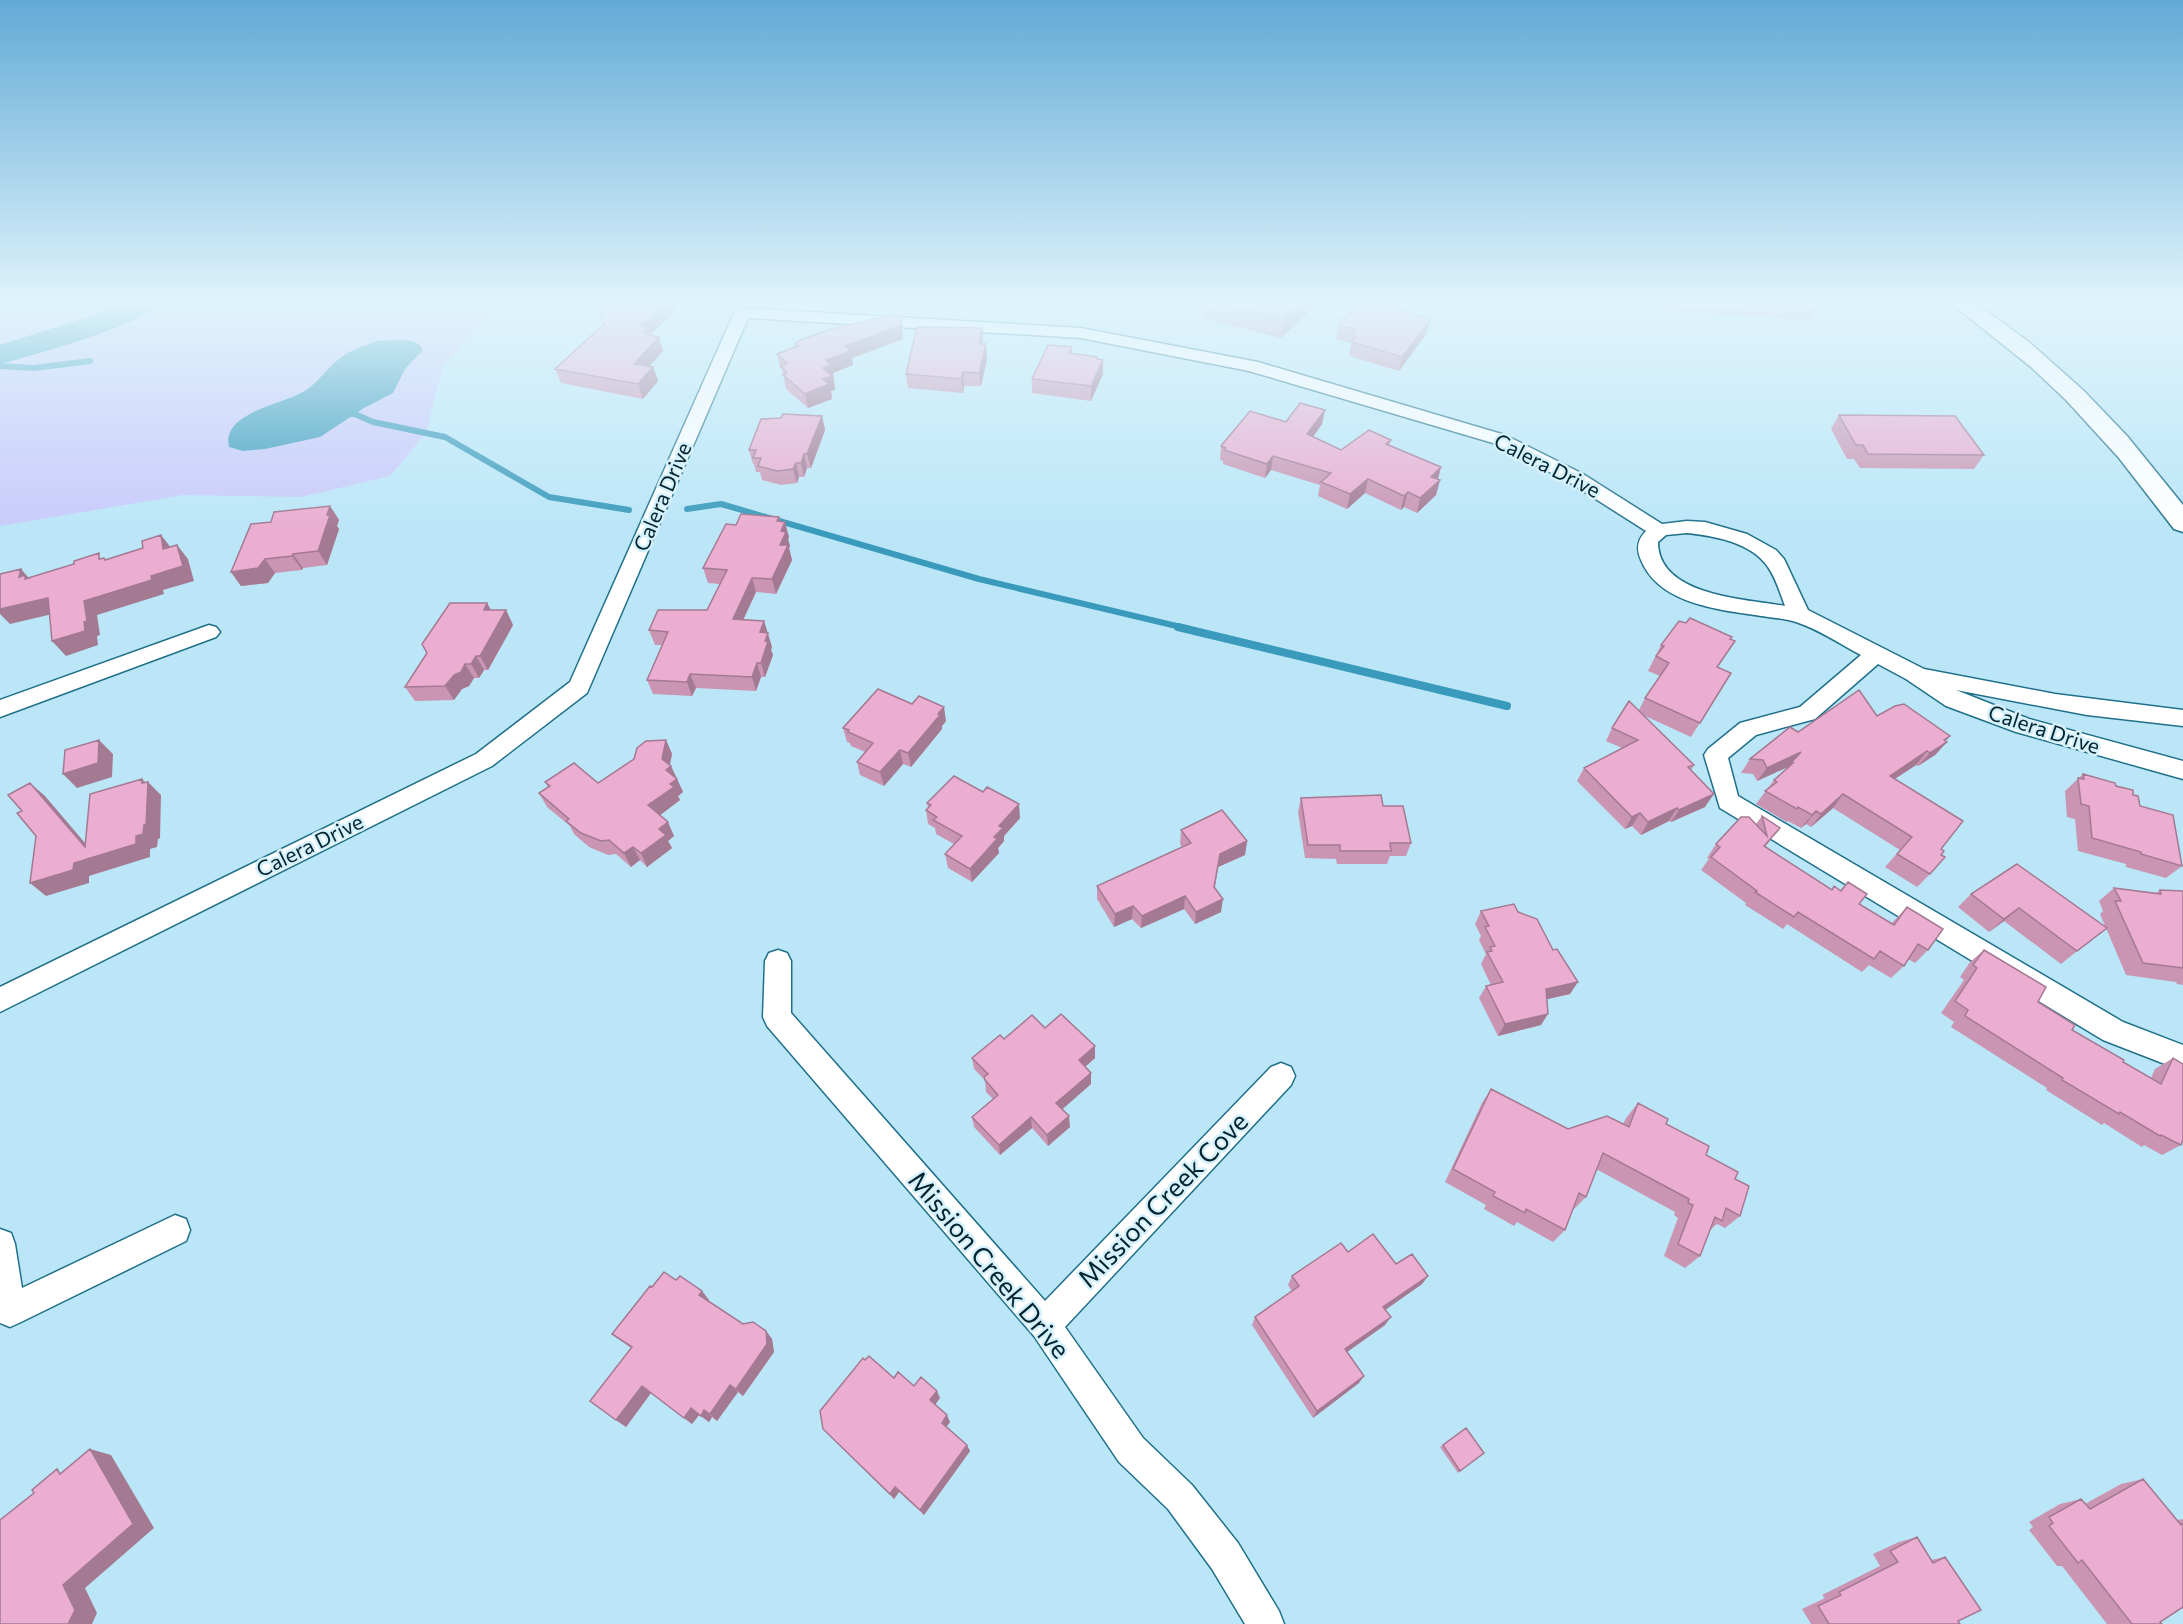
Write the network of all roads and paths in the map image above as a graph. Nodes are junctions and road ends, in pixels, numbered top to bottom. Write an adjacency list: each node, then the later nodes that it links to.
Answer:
1 (713, 380): 14 (street, Calera Drive)
2 (1299, 380): 5 (street, Calera Drive)
3 (2060, 380): 4 (street)
4 (2183, 523)
5 (1659, 531): 6 (street); 6 (street, Calera Drive)
6 (1800, 615): 8 (street, Calera Drive)
7 (209, 632): 10 (street)
8 (1876, 654): 9 (street, Calera Drive); 15 (street)
9 (1914, 673): 11 (street, Calera Drive); 12 (street, Calera Drive)
10 (0, 709)
11 (2183, 718)
12 (2183, 770)
13 (778, 961): 19 (street, Mission Creek Drive)
14 (0, 1000)
15 (2183, 1058)
16 (1281, 1076): 19 (street, Mission Creek Cove)
17 (175, 1230): 18 (street)
18 (0, 1244)
19 (1045, 1325): 20 (street, Mission Creek Drive)
20 (1266, 1624)

